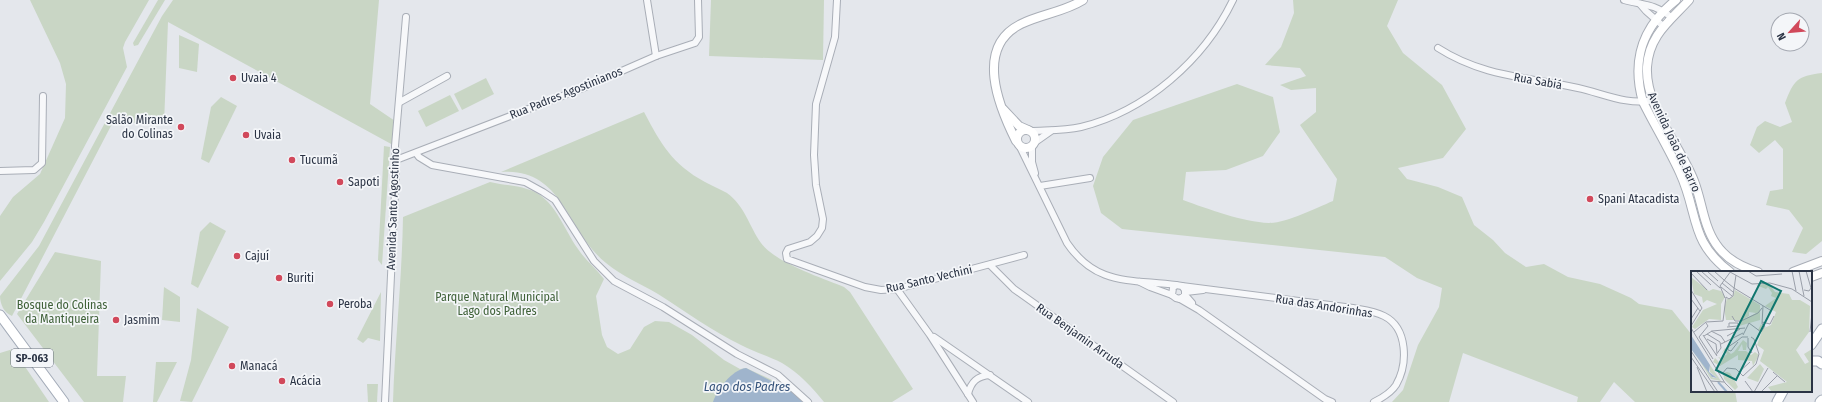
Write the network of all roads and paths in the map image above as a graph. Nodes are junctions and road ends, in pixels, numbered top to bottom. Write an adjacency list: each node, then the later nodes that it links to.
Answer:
1 (647, 0): 16 (street)
2 (698, 0): 16 (street, Rua Padres Agostinianos)
3 (838, 0): 43 (street, Rua Santo Vechini)
4 (1083, 0): 22 (street)
5 (1233, 0): 24 (street)
6 (1624, 0): 9 (street)
7 (1676, 0): 10 (street, Avenida João de Barro)
8 (1689, 0): 12 (street, Avenida João de Barro)
9 (1640, 4): 10 (street); 13 (street)
10 (1663, 10): 12 (street); 13 (street, Avenida João de Barro)
11 (406, 17): 20 (street, Avenida Santo Agostinho)
12 (1671, 17): 14 (street, Avenida João de Barro)
13 (1655, 20): 14 (street); 21 (street, Avenida João de Barro)
14 (1663, 26): 19 (street, Avenida João de Barro)
15 (1438, 48): 21 (street, Rua Sabiá)
16 (656, 56): 27 (street, Rua Padres Agostinianos)
17 (447, 76): 20 (street)
18 (43, 96): 29 (street)
19 (1653, 100): 21 (street); 37 (street, Avenida João de Barro)
20 (400, 102): 28 (street, Avenida Santo Agostinho)
21 (1642, 102): 36 (street, Avenida João de Barro)
22 (1001, 107): 23 (street); 25 (street)
23 (1029, 131): 24 (street); 25 (street); 26 (street)
24 (1052, 131): 26 (street)
25 (1018, 144): 26 (street); 30 (street, Rua das Andorinhas)
26 (1033, 145): 30 (street, Rua das Andorinhas)
27 (416, 153): 28 (street, Rua Padres Agostinianos); 58 (street)
28 (396, 160): 57 (street, Avenida Santo Agostinho)
29 (0, 171)
30 (1036, 177): 32 (street, Rua das Andorinhas)
31 (1090, 178): 32 (street)
32 (1040, 186): 41 (street, Rua das Andorinhas)
33 (1024, 255): 35 (street, Rua Santo Vechini)
34 (1822, 260): 38 (street)
35 (990, 265): 43 (street, Rua Santo Vechini); 61 (street, Rua Benjamin Arruda)
36 (1729, 271)
37 (1755, 271)
38 (1795, 271)
39 (1822, 273): 40 (street)
40 (1812, 277)
41 (1140, 282): 42 (street, Rua das Andorinhas); 45 (street, Rua das Andorinhas)
42 (1179, 286): 44 (street, Rua das Andorinhas); 45 (street); 46 (street, Rua das Andorinhas)
43 (897, 289): 49 (street)
44 (1207, 290): 46 (street, Rua das Andorinhas); 63 (street, Rua das Andorinhas)
45 (1172, 295): 46 (street, Rua das Andorinhas)
46 (1183, 295): 62 (street, Rua das Andorinhas)
47 (0, 315): 56 (main road, SP-063)
48 (1822, 329): 50 (main road)
49 (930, 335): 53 (street); 55 (street)
50 (1812, 344)
51 (1812, 361): 52 (main road)
52 (1822, 364)
53 (990, 375): 55 (street); 60 (street)
54 (1782, 392): 64 (main road)
55 (968, 394): 59 (street)
56 (64, 402)
57 (385, 402)
58 (808, 402)
59 (973, 402)
60 (1028, 402)
61 (1173, 402)
62 (1332, 402)
63 (1374, 402)
64 (1777, 402)

